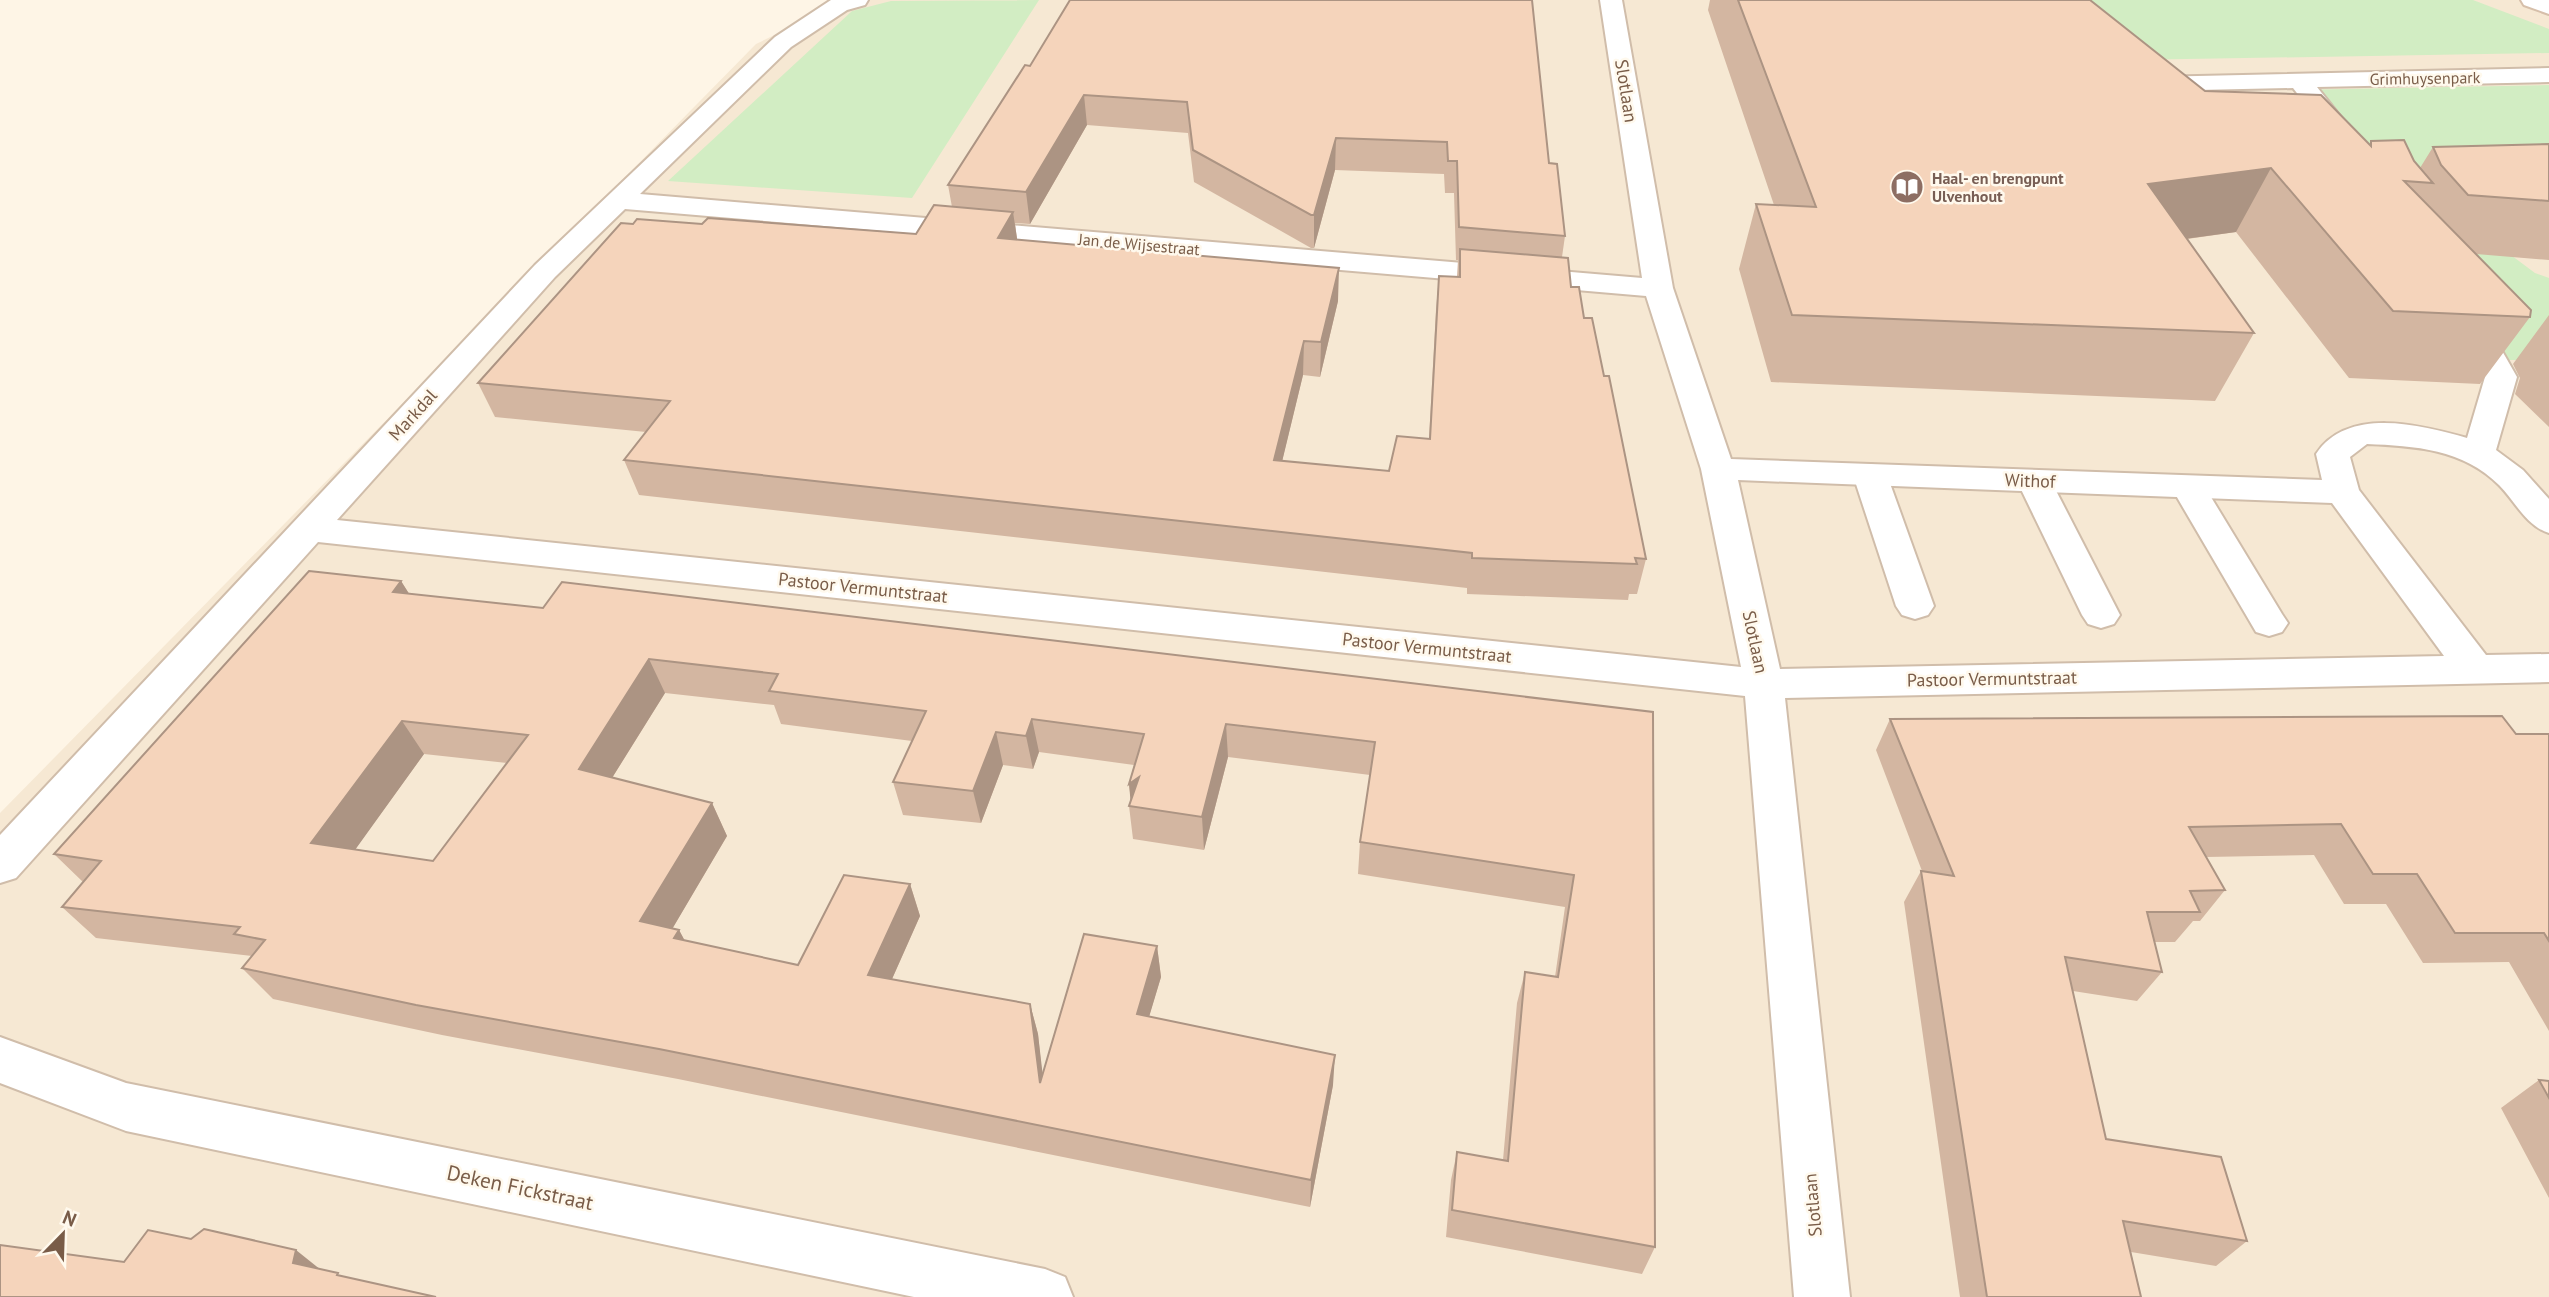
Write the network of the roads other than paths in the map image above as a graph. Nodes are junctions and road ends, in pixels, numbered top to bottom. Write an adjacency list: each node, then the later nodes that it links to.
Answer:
1 (857, 0): 9 (street, Markdal)
2 (1611, 0): 10 (street, Slotlaan)
3 (2532, 0): 4 (street)
4 (2549, 6)
5 (2549, 75): 6 (street, Grimhuysenpark)
6 (2300, 80): 7 (street, Grimhuysenpark); 8 (street)
7 (2152, 84)
8 (2362, 161)
9 (619, 200): 10 (street, Jan de Wijsestraat); 19 (street, Markdal)
10 (1658, 289): 13 (street, Slotlaan)
11 (2457, 304): 12 (street)
12 (2479, 453): 17 (street); 18 (street)
13 (1718, 469): 14 (street, Withof); 25 (street, Slotlaan)
14 (1870, 475): 15 (street, Withof); 20 (street)
15 (2034, 481): 16 (street, Withof); 21 (street)
16 (2188, 487): 17 (street, Withof); 22 (street)
17 (2342, 492): 23 (street)
18 (2549, 521)
19 (309, 529): 25 (street, Pastoor Vermuntstraat); 26 (street, Markdal)
20 (1915, 606)
21 (2101, 615)
22 (2269, 623)
23 (2474, 668): 24 (street, Pastoor Vermuntstraat); 25 (street, Pastoor Vermuntstraat)
24 (2549, 668)
25 (1764, 684): 29 (street, Slotlaan)
26 (0, 865)
27 (0, 1060): 28 (street, Deken Fickstraat)
28 (1045, 1297)
29 (1822, 1297)

